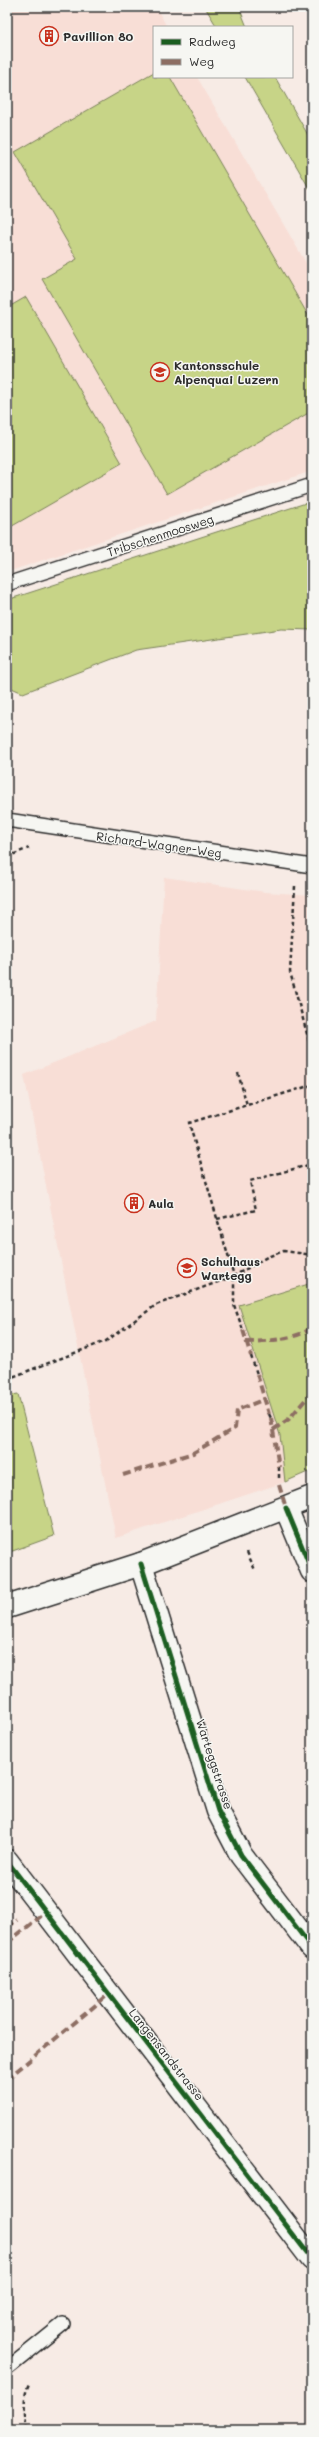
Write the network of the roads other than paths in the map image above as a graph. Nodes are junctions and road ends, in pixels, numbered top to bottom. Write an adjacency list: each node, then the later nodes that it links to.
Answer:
1 (312, 485): 2 (lane, Tribschenmoosweg)
2 (7, 584)
3 (7, 820): 4 (lane, Richard-Wagner-Weg)
4 (312, 866)
5 (312, 1497): 6 (street)
6 (286, 1508): 7 (street); 8 (street)
7 (141, 1564): 9 (street); 11 (street, Warteggstrasse)
8 (312, 1571)
9 (7, 1607)
10 (7, 1861): 12 (street, Langensandstrasse)
11 (312, 1948)
12 (312, 2259)
13 (63, 2324): 14 (lane)
14 (7, 2369)

